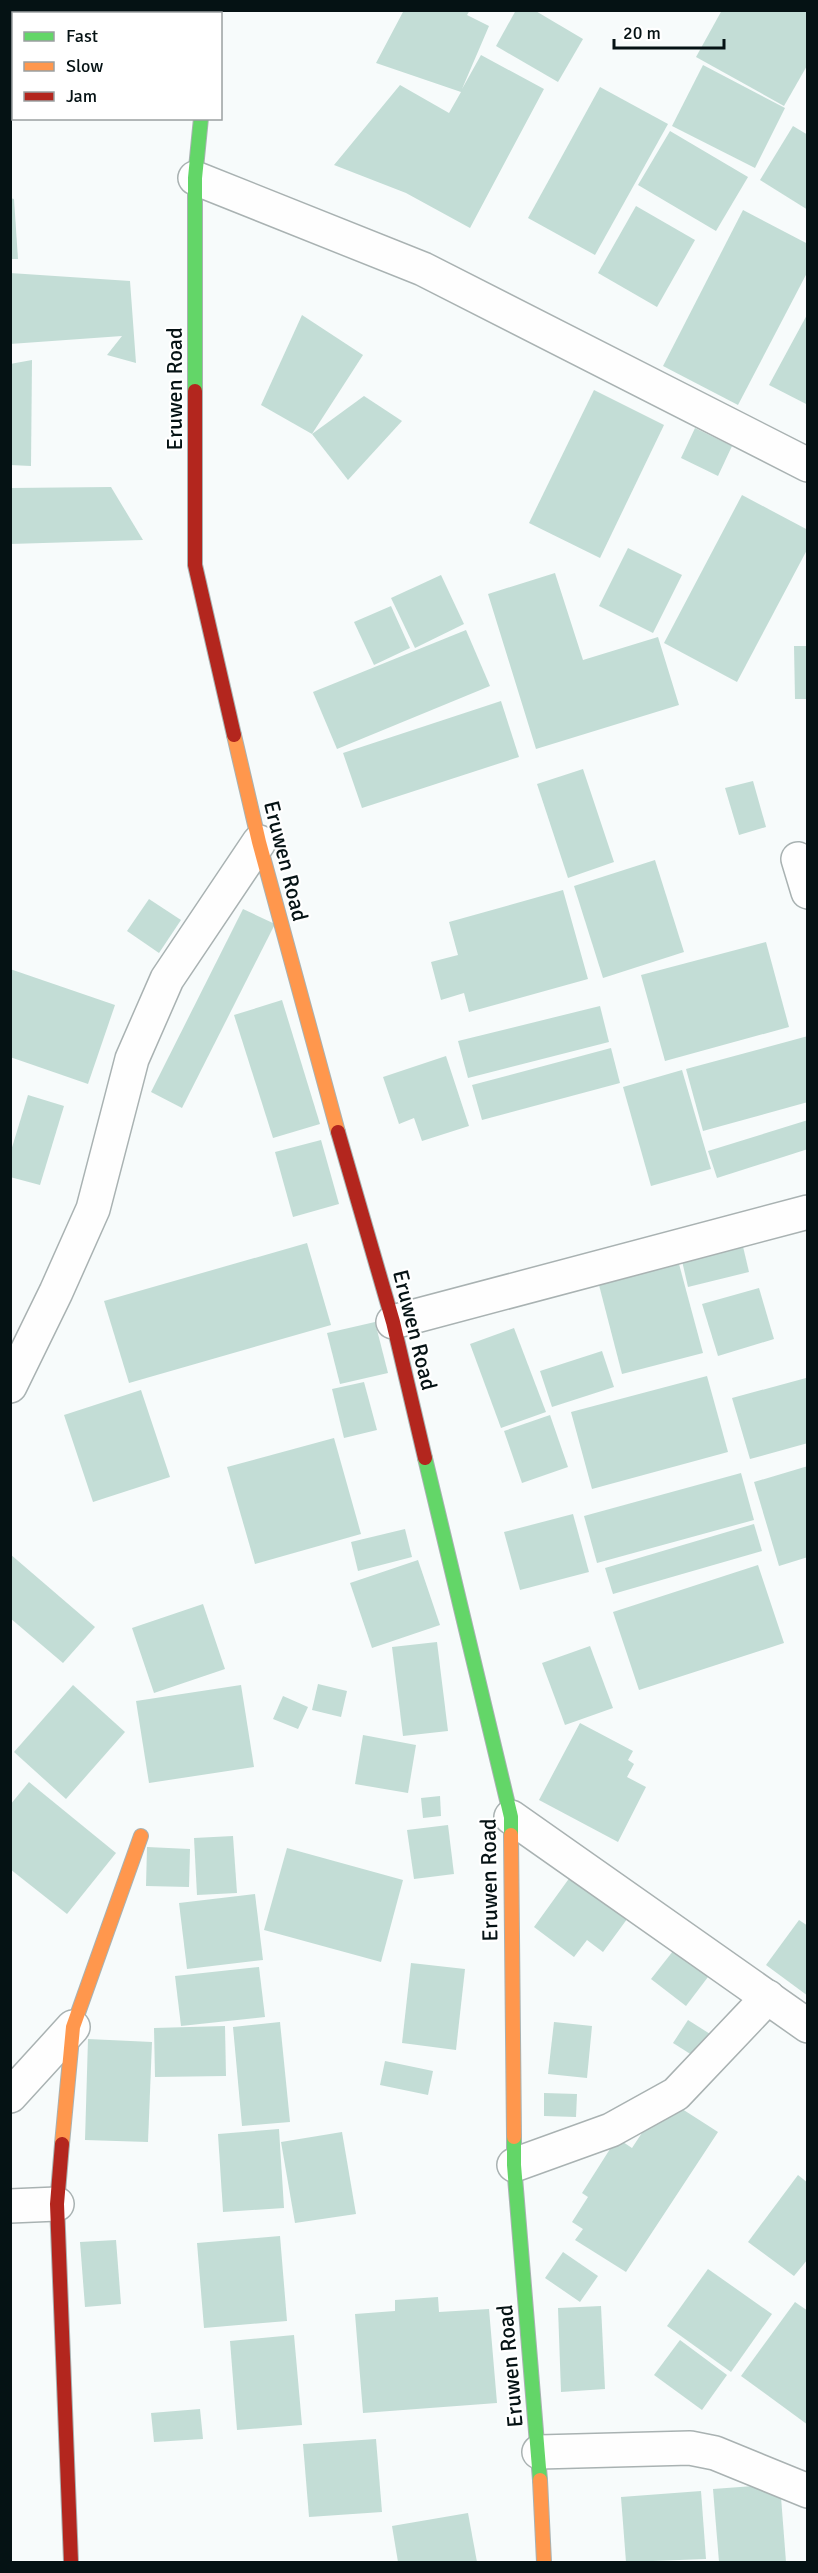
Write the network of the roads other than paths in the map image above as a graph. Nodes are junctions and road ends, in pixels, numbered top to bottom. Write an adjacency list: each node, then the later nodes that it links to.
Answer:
1 (201, 120): 2 (street, Eruwen Road)
2 (195, 178): 3 (street); 4 (street, Eruwen Road)
3 (807, 465)
4 (259, 842): 8 (street, Eruwen Road); 9 (street)
5 (798, 859): 6 (street)
6 (807, 892)
7 (807, 1212): 8 (street)
8 (393, 1322): 10 (street, Eruwen Road)
9 (10, 1386)
10 (510, 1817): 12 (street); 16 (street, Eruwen Road)
11 (141, 1836): 14 (street)
12 (768, 1997): 13 (street); 16 (street)
13 (807, 2026)
14 (73, 2027): 15 (street); 17 (street)
15 (10, 2096)
16 (514, 2165): 19 (street, Eruwen Road)
17 (57, 2204): 18 (street); 21 (street)
18 (10, 2206)
19 (539, 2451): 20 (street); 22 (street, Eruwen Road)
20 (807, 2491)
21 (71, 2562)
22 (544, 2562)

